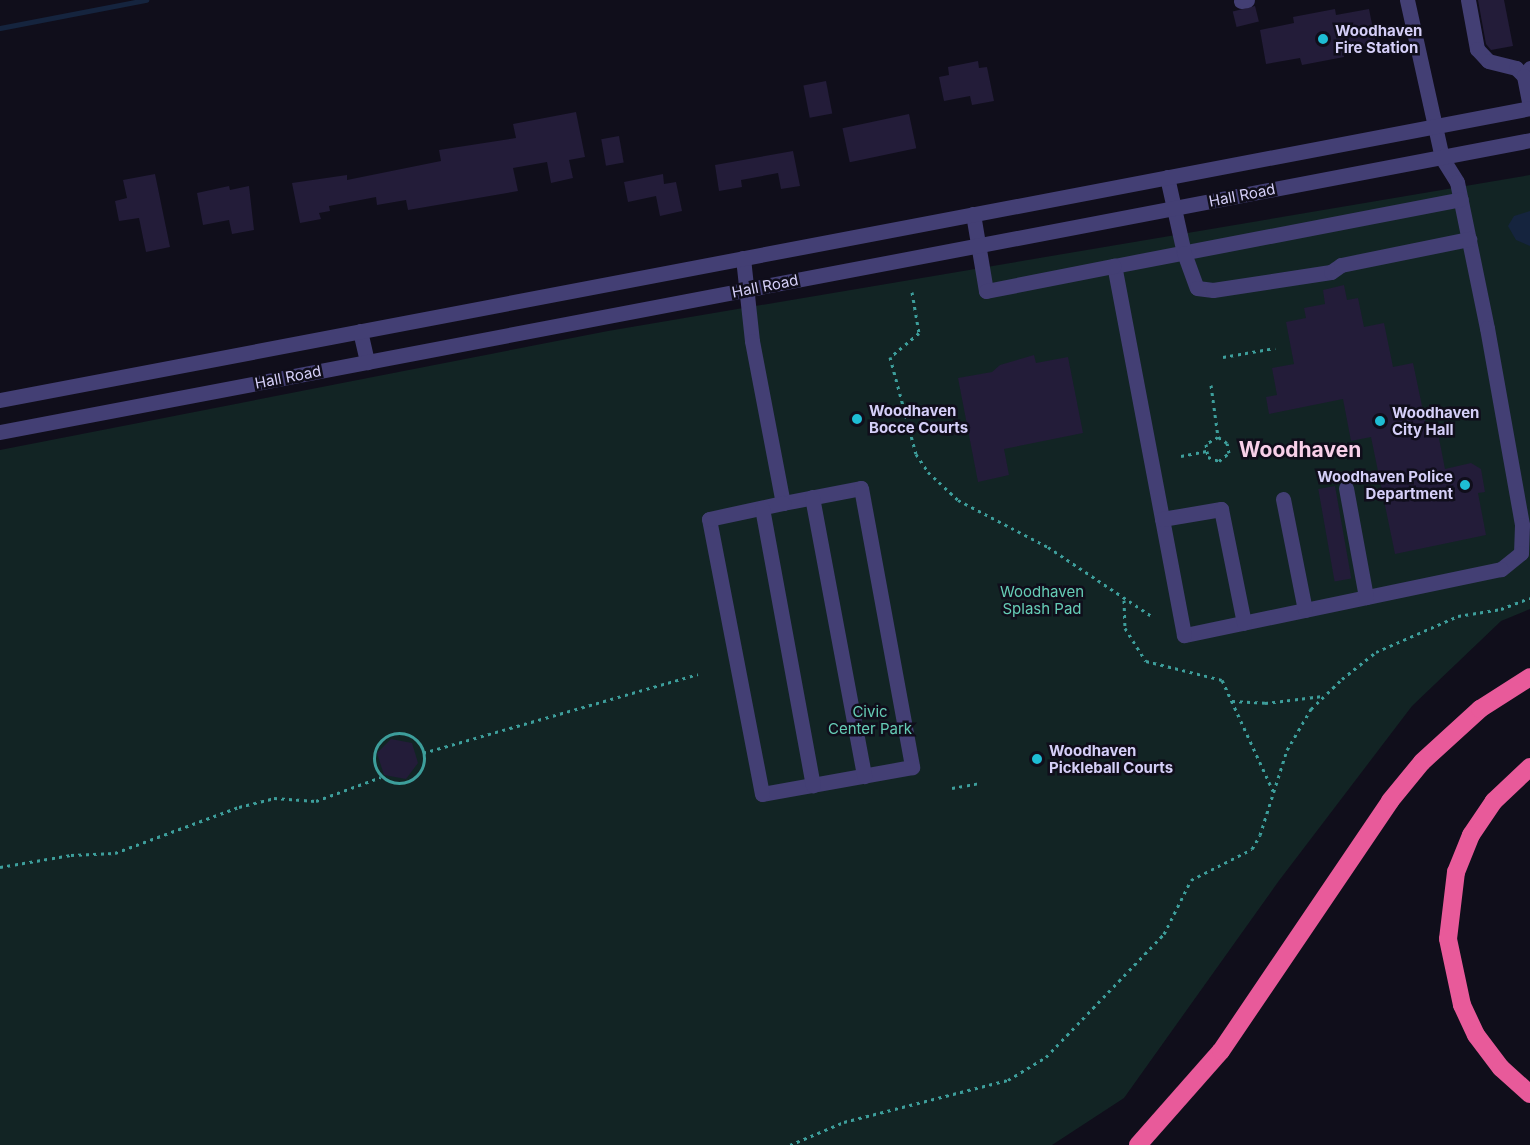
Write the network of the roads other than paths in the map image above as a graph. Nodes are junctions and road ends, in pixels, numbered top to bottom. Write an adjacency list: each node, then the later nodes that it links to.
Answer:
1 (1407, 0): 5 (street)
2 (1468, 0): 3 (street)
3 (1527, 72): 4 (street)
4 (1530, 108): 5 (street, Hall Road)
5 (1436, 127): 7 (street); 8 (street, Hall Road)
6 (1530, 140): 7 (street, Hall Road)
7 (1442, 158): 9 (street); 10 (street, Hall Road)
8 (1167, 177): 10 (street); 11 (street, Hall Road)
9 (1461, 200): 12 (street); 14 (street)
10 (1173, 208): 13 (street, Hall Road); 14 (street)
11 (973, 214): 13 (street); 15 (street, Hall Road)
12 (1468, 239): 14 (street); 28 (street)
13 (978, 245): 16 (street); 17 (street, Hall Road)
14 (1184, 253): 16 (street)
15 (743, 258): 17 (street); 18 (street, Hall Road)
16 (1114, 266): 27 (street)
17 (748, 289): 19 (street, Hall Road); 25 (street)
18 (360, 331): 19 (street); 20 (street, Hall Road)
19 (367, 362): 21 (street, Hall Road)
20 (0, 400)
21 (0, 432)
22 (1346, 488): 28 (street)
23 (812, 497): 25 (street); 33 (street); 33 (street)
24 (1283, 499): 29 (street)
25 (783, 503): 26 (street)
26 (762, 508): 34 (street); 34 (street)
27 (1162, 519): 30 (street); 30 (street)
28 (1366, 597): 29 (street)
29 (1305, 610): 30 (street)
30 (1244, 623)
31 (1530, 677): 36 (highway)
32 (1530, 767): 35 (highway)
33 (864, 776): 34 (street)
34 (813, 785)
35 (1530, 1094)
36 (1138, 1145)

